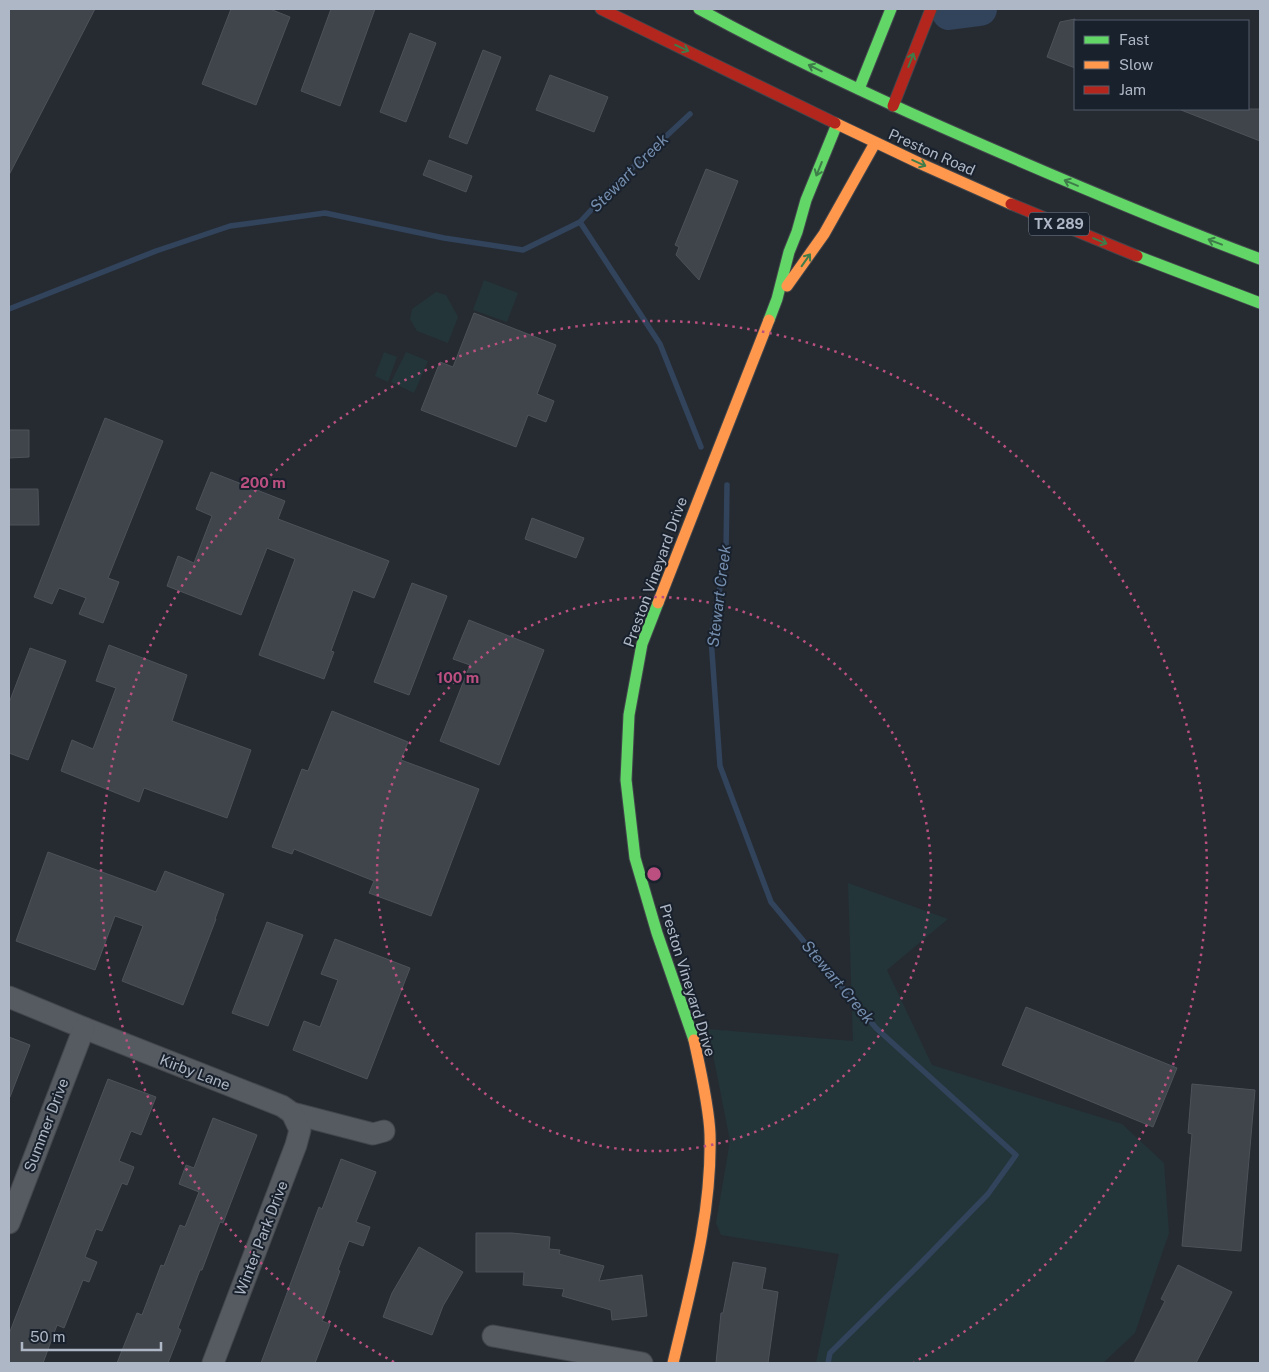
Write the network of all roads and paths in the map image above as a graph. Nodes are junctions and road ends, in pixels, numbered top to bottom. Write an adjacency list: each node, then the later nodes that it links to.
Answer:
1 (601, 9): 7 (street, Preston Road / TX 289, one-way to 7)
2 (699, 9): 5 (street, Preston Road / TX 289, one-way to 2)
3 (891, 9): 5 (street)
4 (931, 9): 6 (street, one-way to 4)
5 (857, 92): 6 (street, Preston Road / TX 289)
6 (892, 109): 9 (street, Preston Road / TX 289, one-way to 6)
7 (839, 120): 8 (street, Preston Road / TX 289); 10 (street, Preston Vineyard Drive, one-way to 10)
8 (876, 139): 10 (street, Preston Vineyard Drive, one-way to 8); 11 (street, Preston Road / TX 289, one-way to 11)
9 (1260, 259)
10 (777, 299): 20 (street, Preston Vineyard Drive)
11 (1260, 303)
12 (9, 997): 13 (street, Kirby Lane)
13 (84, 1028): 14 (street, Kirby Lane); 16 (street, Summer Drive)
14 (292, 1113): 15 (street, Kirby Lane); 18 (street, Winter Park Drive)
15 (384, 1131)
16 (9, 1223)
17 (494, 1336): 19 (street)
18 (212, 1363)
19 (642, 1363)
20 (673, 1363)

